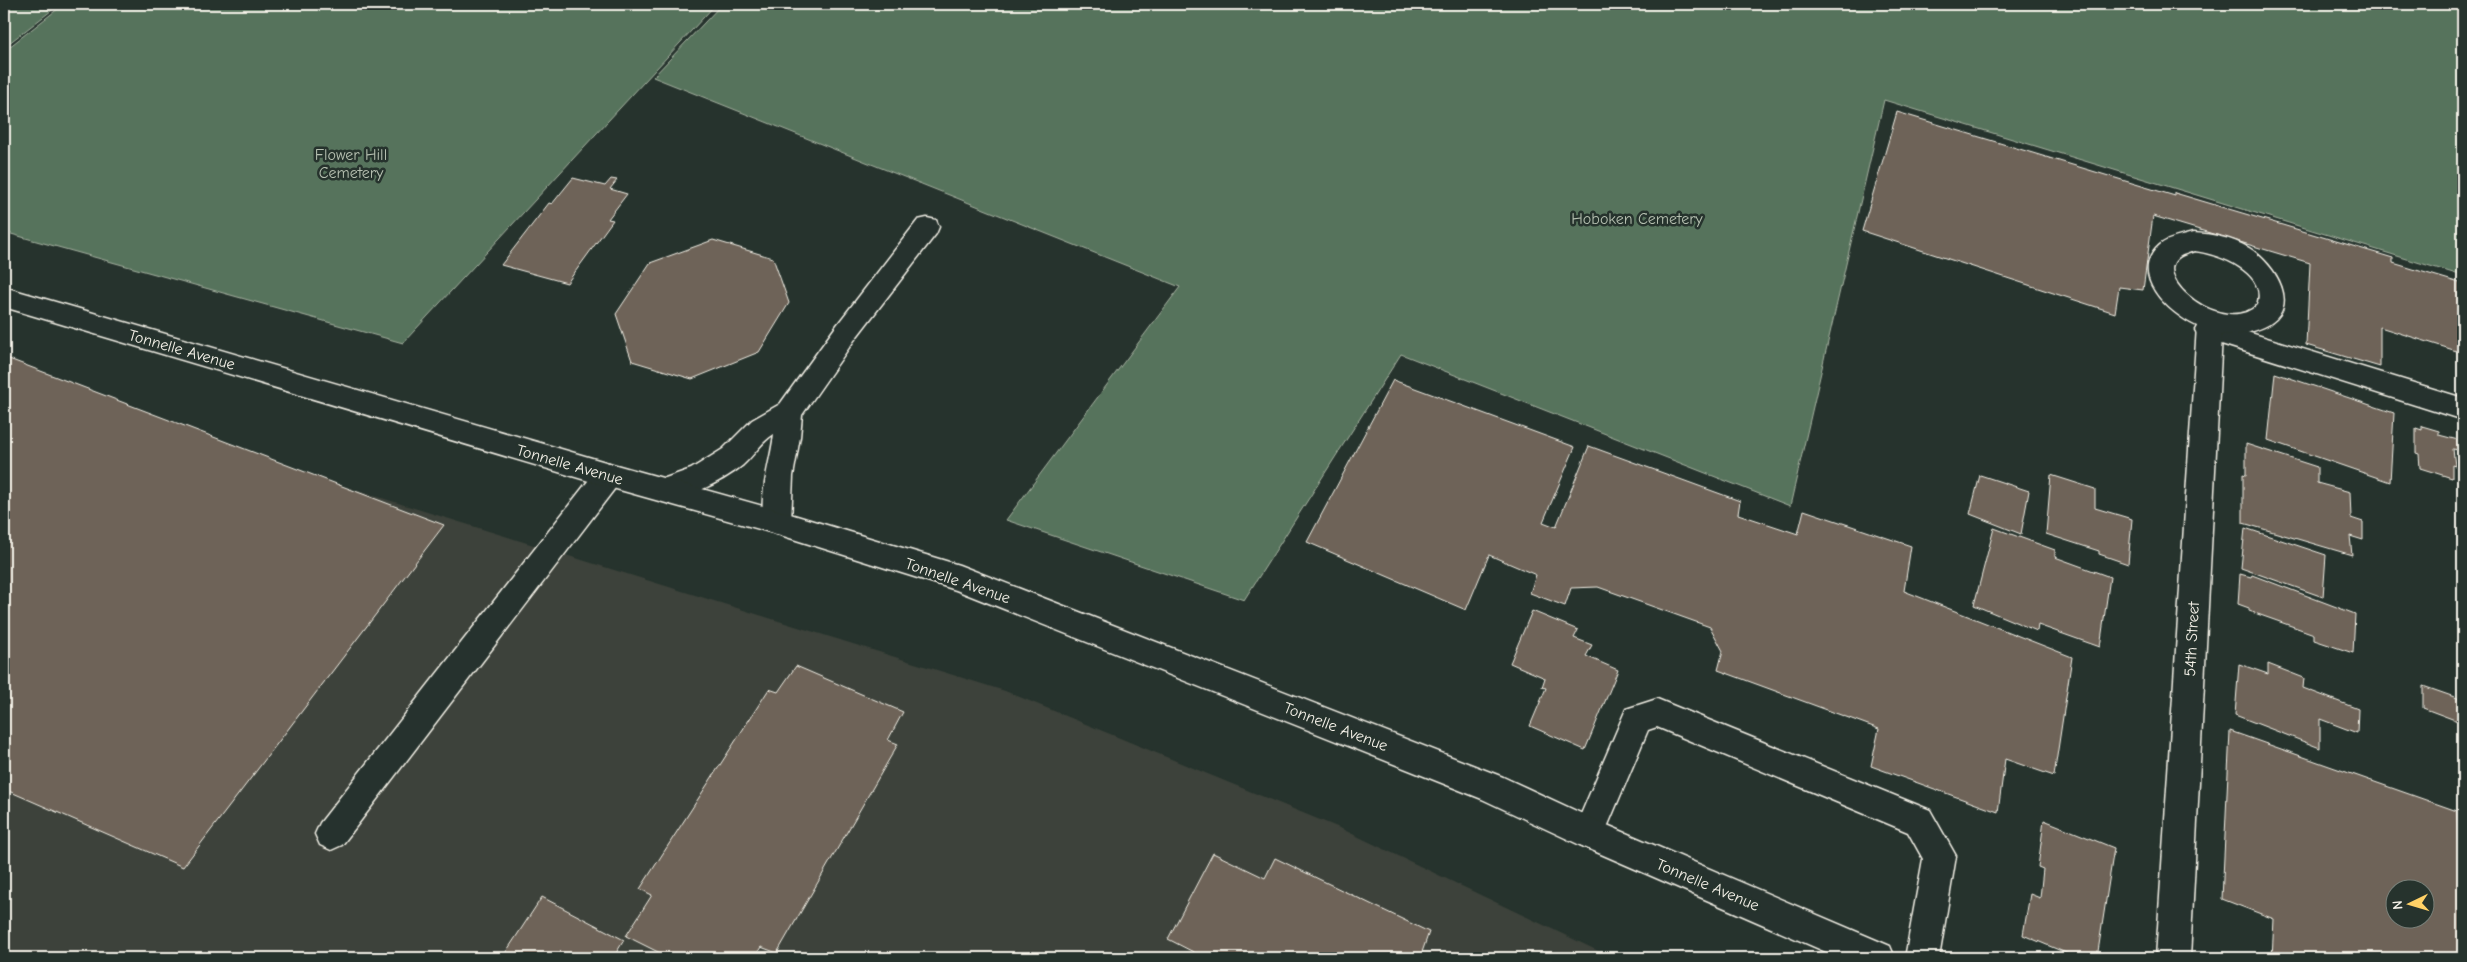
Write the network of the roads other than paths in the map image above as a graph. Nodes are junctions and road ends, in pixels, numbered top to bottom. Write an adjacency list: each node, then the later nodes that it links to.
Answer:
1 (927, 227): 4 (main road)
2 (4, 297): 5 (main road, Tonnelle Avenue)
3 (2463, 409): 12 (main road, 54th Street)
4 (788, 412): 6 (main road); 7 (main road)
5 (609, 475): 6 (main road, Tonnelle Avenue); 9 (main road)
6 (664, 490): 7 (main road, Tonnelle Avenue)
7 (777, 522): 8 (main road, Tonnelle Avenue)
8 (1590, 833): 10 (main road, Tonnelle Avenue); 11 (main road)
9 (331, 834)
10 (1878, 958)
11 (1922, 958)
12 (2173, 958)

